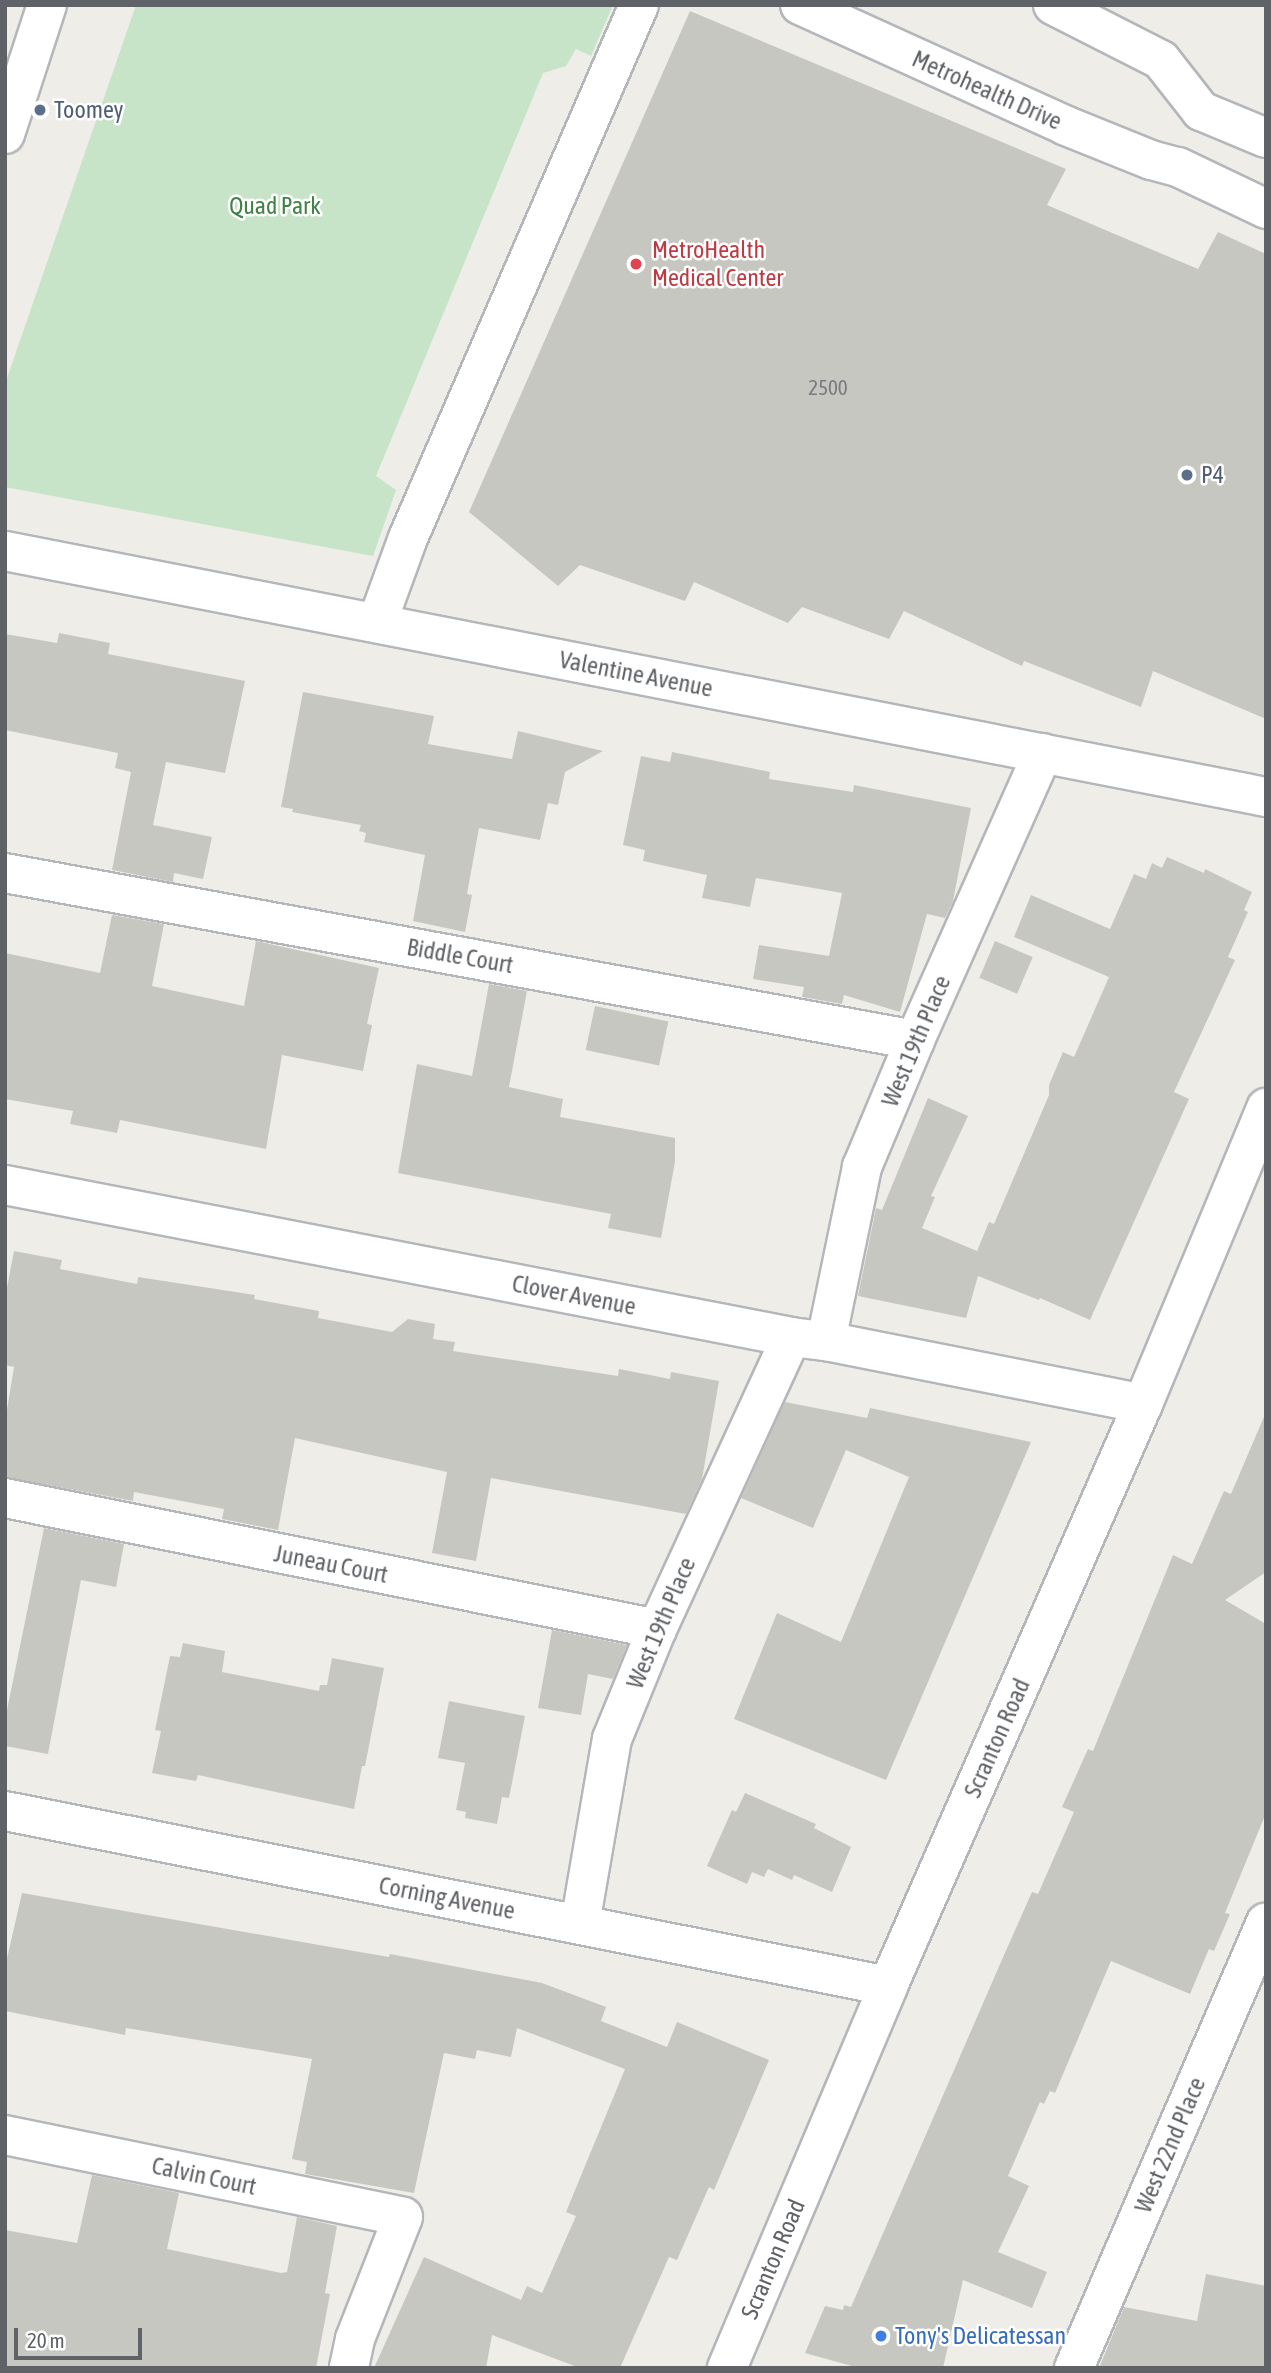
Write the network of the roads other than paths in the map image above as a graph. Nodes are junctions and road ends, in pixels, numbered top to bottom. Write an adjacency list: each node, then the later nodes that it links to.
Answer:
1 (47, 5): 6 (street)
2 (639, 5): 11 (street)
3 (800, 5): 8 (street, Metrohealth Drive)
4 (1053, 5): 5 (street)
5 (1201, 111): 7 (street); 8 (street)
6 (5, 134)
7 (1266, 138)
8 (1178, 167): 9 (street, Metrohealth Drive)
9 (1266, 209)
10 (5, 551): 11 (street, Valentine Avenue)
11 (377, 623): 12 (street, Valentine Avenue)
12 (1043, 753): 13 (street, Valentine Avenue); 15 (street, West 19th Place)
13 (1266, 797)
14 (5, 873): 15 (street, Biddle Court)
15 (915, 1040): 18 (street, West 19th Place)
16 (1266, 1108): 19 (street, Scranton Road)
17 (5, 1185): 18 (street, Clover Avenue)
18 (808, 1339): 19 (street, Clover Avenue); 21 (street, West 19th Place)
19 (1143, 1404): 25 (street, Scranton Road)
20 (5, 1498): 21 (street, Juneau Court)
21 (657, 1629): 24 (street, West 19th Place)
22 (5, 1811): 24 (street, Corning Avenue)
23 (1266, 1923): 29 (street, West 22nd Place)
24 (580, 1924): 25 (street, Corning Avenue)
25 (888, 1986): 28 (street, Scranton Road)
26 (5, 2135): 27 (street, Calvin Court)
27 (349, 2368)
28 (727, 2368)
29 (1074, 2368)

